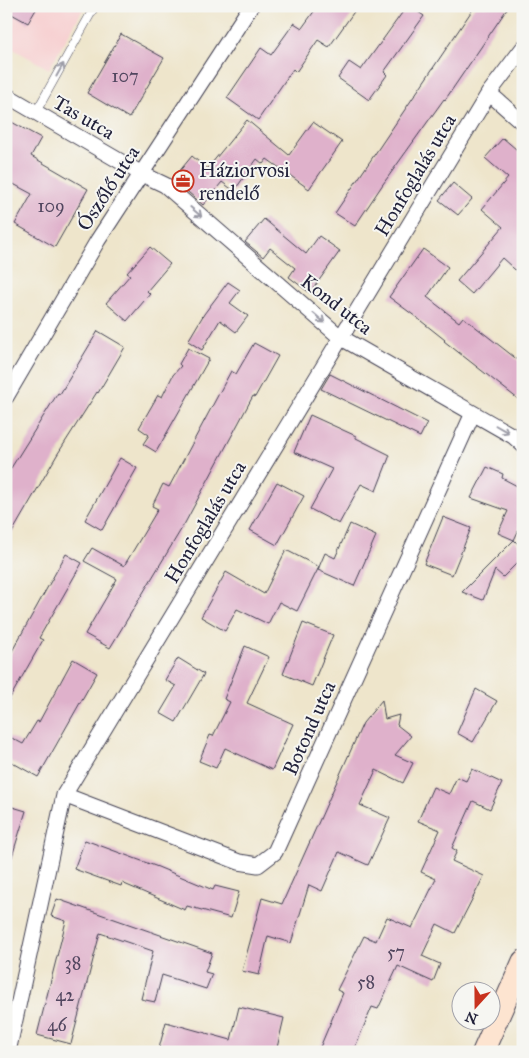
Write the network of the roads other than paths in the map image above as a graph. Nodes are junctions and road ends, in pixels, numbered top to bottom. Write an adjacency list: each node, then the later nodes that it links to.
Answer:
1 (95, 6): 6 (lane, one-way to 1)
2 (251, 6): 8 (street, Ószőlő utca)
3 (523, 48): 4 (street, Honfoglalás utca)
4 (488, 93): 7 (street); 9 (street, Honfoglalás utca)
5 (6, 95): 6 (street, Tas utca)
6 (36, 112): 8 (street, Tas utca)
7 (523, 123)
8 (142, 174): 9 (street, Kond utca, one-way to 9); 10 (street, Ószőlő utca)
9 (340, 337): 11 (street, Kond utca); 13 (street, Honfoglalás utca)
10 (6, 397)
11 (473, 413): 12 (street, Kond utca, one-way to 12); 13 (street, Botond utca)
12 (523, 445)
13 (64, 795): 15 (street, Honfoglalás utca)
14 (523, 961): 16 (main road)
15 (8, 1052)
16 (483, 1052)

